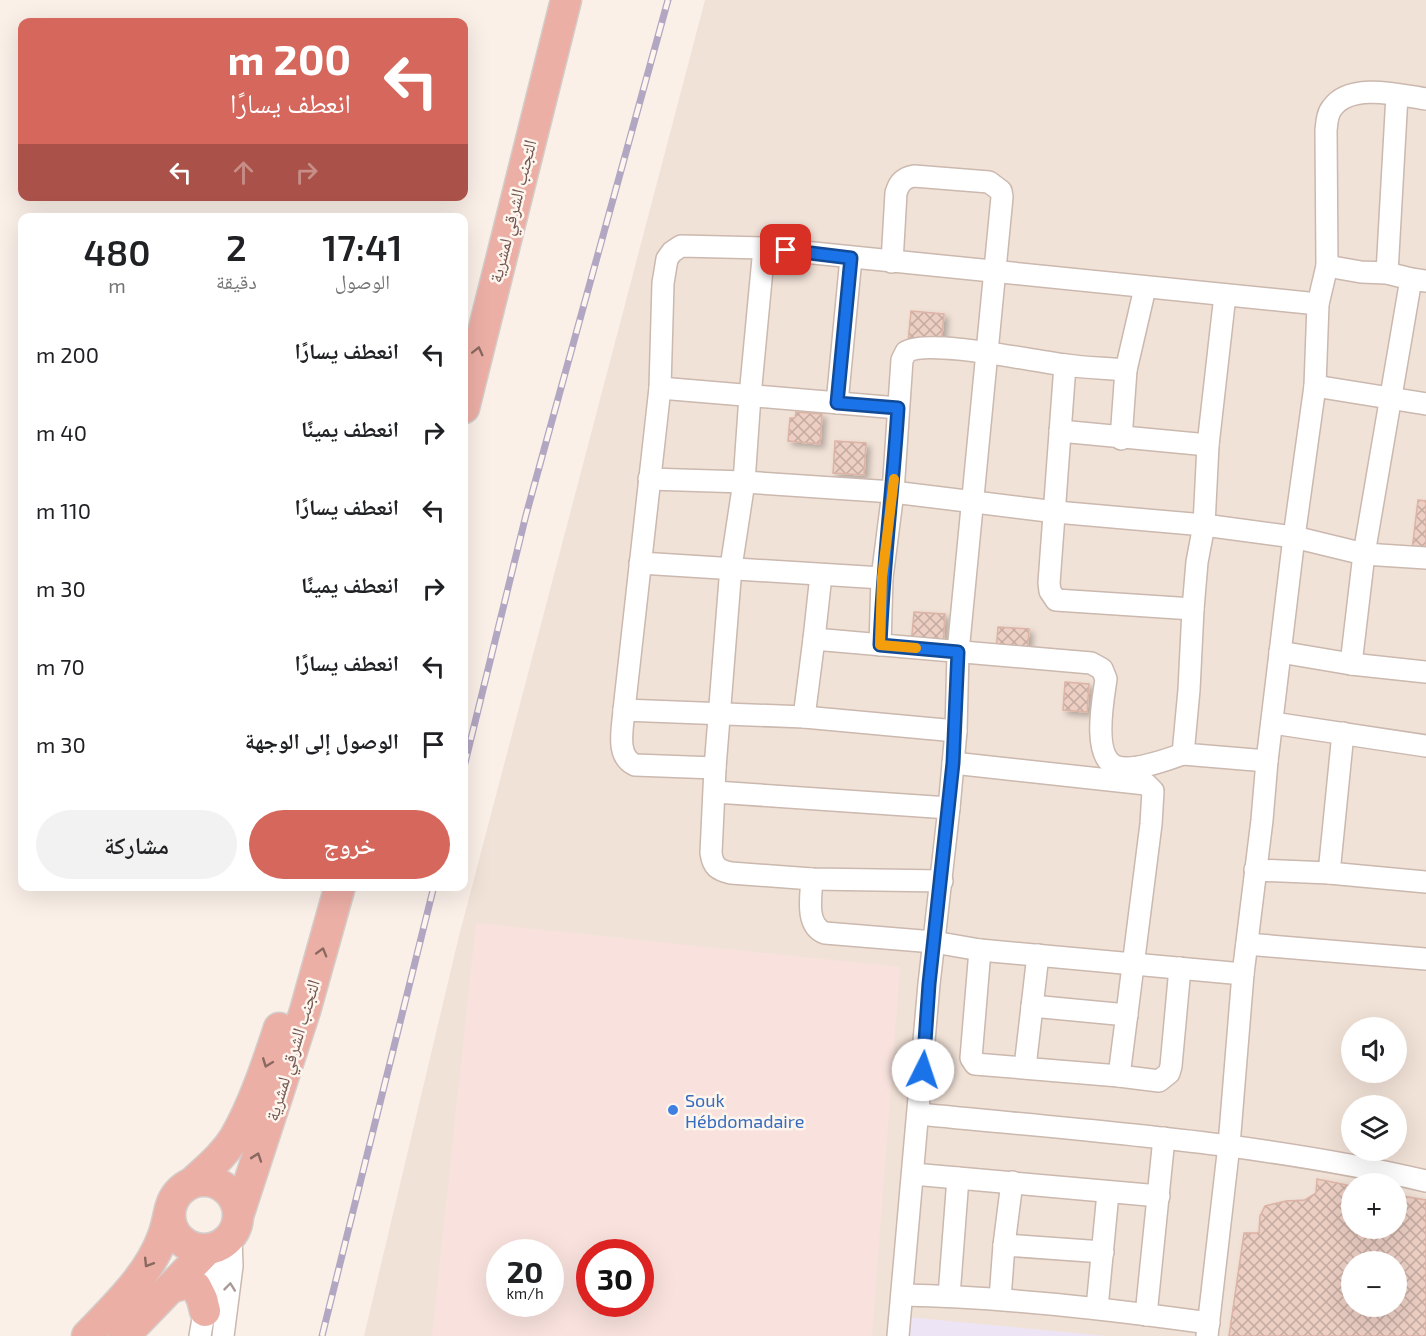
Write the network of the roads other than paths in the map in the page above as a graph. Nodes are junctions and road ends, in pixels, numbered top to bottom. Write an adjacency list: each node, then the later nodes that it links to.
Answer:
1 (559, 5): 14 (highway); 20 (highway, التجنب الشرقي لمشرية, one-way to 1)
2 (1397, 95): 3 (street); 7 (street); 9 (street)
3 (1426, 99)
4 (764, 248): 5 (street); 19 (street); 21 (street)
5 (851, 258): 6 (street); 23 (street)
6 (892, 262): 8 (street); 8 (street)
7 (1327, 266): 9 (street); 13 (street)
8 (995, 272): 11 (street); 15 (street)
9 (1388, 273): 10 (street)
10 (1418, 280): 22 (street)
11 (1145, 288): 12 (street); 17 (street)
12 (1225, 295): 13 (street); 28 (street)
13 (1318, 304): 18 (street)
14 (468, 309)
15 (987, 352): 16 (street); 25 (street); 32 (street)
16 (1065, 365): 17 (street); 26 (street)
17 (1126, 370): 27 (street)
18 (1315, 386): 22 (street); 35 (street)
19 (660, 388): 21 (street); 29 (street)
20 (468, 391)
21 (750, 396): 23 (street); 30 (street)
22 (1389, 398): 24 (street); 36 (street)
23 (837, 403): 25 (street)
24 (1426, 404)
25 (898, 408): 31 (street)
26 (1060, 431): 27 (street); 33 (street)
27 (1121, 439): 28 (street)
28 (1208, 445): 34 (street)
29 (649, 479): 30 (street); 38 (street)
30 (744, 482): 31 (street); 39 (street)
31 (893, 492): 32 (street); 41 (street)
32 (973, 501): 33 (street); 45 (street)
33 (1056, 512): 34 (street); 42 (street)
34 (1204, 525): 35 (street); 42 (street)
35 (1294, 537): 36 (street); 46 (street)
36 (1364, 554): 37 (street); 47 (street)
37 (1426, 558)
38 (640, 563): 39 (street); 49 (street)
39 (731, 567): 40 (street); 50 (street)
40 (821, 575): 41 (street); 43 (street)
41 (882, 578): 44 (street)
42 (1192, 609): 56 (street)
43 (814, 639): 44 (street); 51 (street)
44 (880, 645): 45 (street)
45 (958, 652): 53 (street); 56 (street)
46 (1280, 652): 47 (street); 52 (street)
47 (1351, 664): 48 (street)
48 (1426, 672)
49 (624, 710): 50 (street); 59 (street)
50 (719, 713): 51 (street); 59 (street)
51 (804, 717): 53 (street)
52 (1273, 723): 54 (street); 57 (street)
53 (956, 731): 58 (street)
54 (1343, 733): 55 (street); 63 (street)
55 (1426, 746)
56 (1183, 754): 57 (street)
57 (1267, 761): 62 (street)
58 (953, 763): 61 (street); 74 (street)
59 (715, 768): 60 (street)
60 (715, 792): 61 (street); 64 (street)
61 (949, 808): 65 (street)
62 (1255, 870): 63 (street); 70 (street)
63 (1329, 873): 66 (street)
64 (812, 879): 65 (street); 69 (street)
65 (942, 881): 69 (street)
66 (1426, 882)
67 (318, 891): 87 (highway, one-way to 87)
68 (339, 891): 92 (highway, التجنب الشرقي لمشرية, one-way to 68)
69 (934, 942): 71 (street); 81 (street)
70 (1247, 945): 73 (street); 76 (street)
71 (980, 950): 72 (street); 79 (street)
72 (1038, 955): 74 (street); 77 (street)
73 (1426, 959)
74 (1134, 963): 75 (street); 78 (street)
75 (1180, 968): 76 (street); 80 (street)
76 (1243, 974): 83 (street)
77 (1032, 1006): 78 (street); 79 (street)
78 (1127, 1015): 80 (street)
79 (1025, 1067): 80 (street)
80 (1119, 1076)
81 (919, 1114): 82 (street); 84 (street)
82 (1164, 1138): 83 (street); 90 (street)
83 (1229, 1145): 86 (street); 102 (street)
84 (913, 1174): 85 (street); 96 (street)
85 (958, 1178): 88 (street); 97 (street)
86 (1426, 1181)
87 (193, 1182): 91 (highway); 92 (highway)
88 (1012, 1182): 89 (street); 93 (street)
89 (1108, 1193): 90 (street); 94 (street)
90 (1159, 1196): 100 (street)
91 (170, 1209): 92 (highway); 103 (highway, one-way to 103)
92 (223, 1238): 95 (highway); 101 (street); 105 (street, one-way to 92)
93 (1004, 1245): 94 (street); 98 (street)
94 (1103, 1252): 99 (street)
95 (170, 1288): 101 (highway); 104 (highway)
96 (902, 1295): 97 (street); 106 (street)
97 (949, 1296): 98 (street)
98 (1000, 1299): 99 (street)
99 (1097, 1308): 100 (street)
100 (1146, 1315): 102 (street)
101 (202, 1324)
102 (1208, 1330)
103 (87, 1336)
104 (123, 1336)
105 (223, 1336)
106 (898, 1336)

